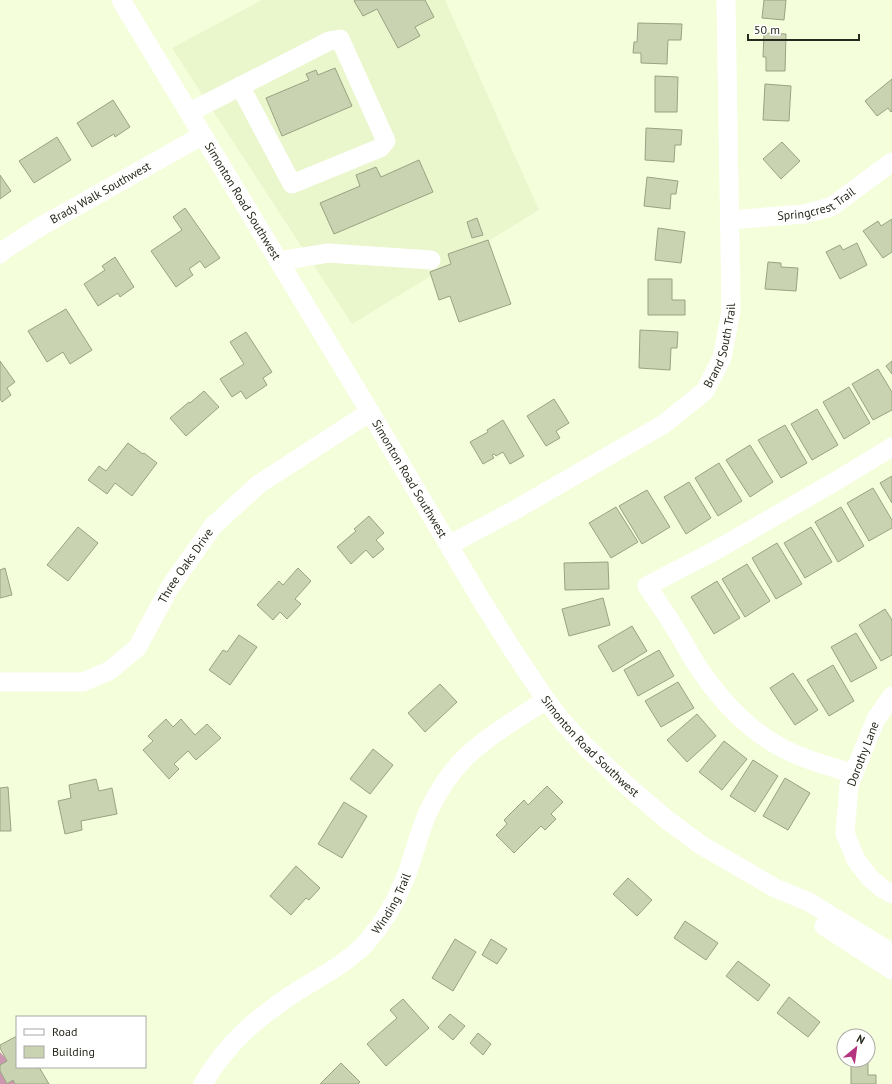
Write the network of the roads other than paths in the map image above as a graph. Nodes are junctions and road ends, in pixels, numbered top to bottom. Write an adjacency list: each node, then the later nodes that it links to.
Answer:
1 (121, 0): 4 (street, Simonton Road Southwest)
2 (726, 0): 7 (street, Brand South Trail)
3 (240, 86): 3 (street); 4 (street)
4 (190, 112): 5 (street, Simonton Road Southwest)
5 (203, 135): 8 (street, Brady Walk Southwest); 10 (street, Simonton Road Southwest)
6 (892, 162): 7 (street, Springcrest Trail)
7 (729, 220): 13 (street, Brand South Trail)
8 (0, 254)
9 (431, 260): 10 (street)
10 (279, 261): 11 (street, Simonton Road Southwest)
11 (370, 412): 13 (street, Simonton Road Southwest); 14 (street, Three Oaks Drive)
12 (892, 447): 17 (street)
13 (449, 545): 16 (street, Simonton Road Southwest)
14 (0, 682)
15 (892, 696): 17 (street, Dorothy Lane)
16 (546, 700): 18 (street, Simonton Road Southwest); 22 (street, Winding Trail)
17 (854, 774): 19 (street, Dorothy Lane)
18 (775, 888): 20 (street, Simonton Road Southwest); 21 (street, Simonton Road Southwest)
19 (892, 894)
20 (892, 953)
21 (892, 970)
22 (203, 1084)

